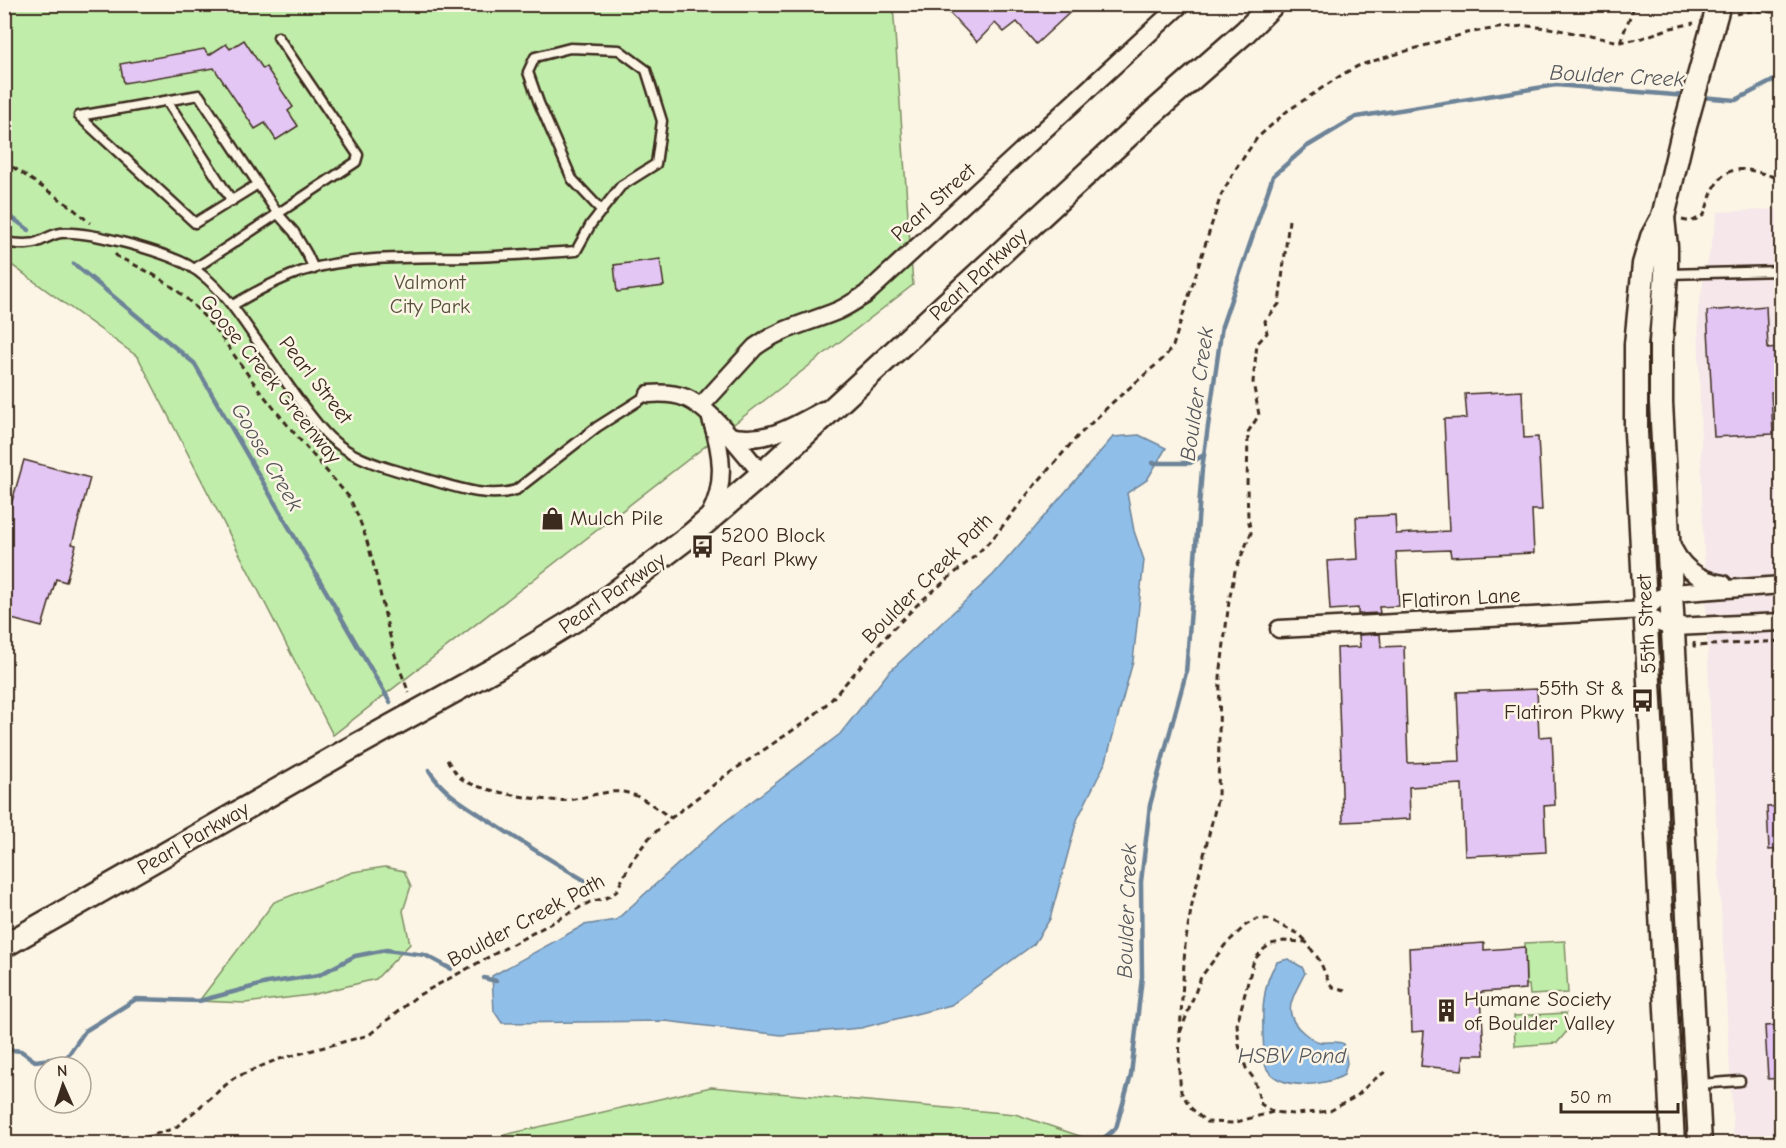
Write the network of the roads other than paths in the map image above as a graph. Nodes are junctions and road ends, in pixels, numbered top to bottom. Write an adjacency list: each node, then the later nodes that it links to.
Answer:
1 (1181, 4): 21 (street, Pearl Street)
2 (1274, 4): 5 (main road, Pearl Parkway)
3 (1284, 4): 5 (main road, Pearl Parkway)
4 (1725, 10): 12 (main road, 55th Street, bridge)
5 (1245, 32): 20 (main road, Pearl Parkway)
6 (278, 37): 11 (lane)
7 (167, 101): 8 (lane); 9 (lane); 9 (lane)
8 (258, 184): 9 (lane); 11 (lane)
9 (232, 201)
10 (602, 210): 10 (lane); 15 (lane)
11 (278, 214): 14 (lane); 15 (lane)
12 (1663, 217): 17 (main road, 55th Street); 29 (main road, 55th Street)
13 (4, 242): 14 (lane, Pearl Street)
14 (194, 269): 18 (lane, Pearl Street)
15 (314, 269): 18 (lane)
16 (1782, 271): 17 (lane)
17 (1666, 274): 25 (main road, 55th Street)
18 (233, 305): 19 (lane, Pearl Street)
19 (649, 394): 21 (street, Pearl Street)
20 (845, 398): 22 (street); 23 (main road, Pearl Parkway)
21 (705, 411): 22 (street, Pearl Street); 24 (street)
22 (729, 436): 23 (street, Pearl Street)
23 (762, 474): 24 (main road, Pearl Parkway)
24 (704, 524): 33 (main road, Pearl Parkway)
25 (1668, 536): 27 (street); 28 (main road, 55th Street)
26 (1782, 585): 27 (street)
27 (1754, 587): 28 (street)
28 (1672, 593): 29 (street); 31 (main road, 55th Street)
29 (1645, 610): 31 (street); 32 (street, Flatiron Lane); 36 (main road, 55th Street)
30 (1782, 622): 31 (street)
31 (1674, 627): 35 (main road, 55th Street)
32 (1279, 630)
33 (4, 946)
34 (1740, 1081): 35 (lane)
35 (1697, 1084): 37 (main road, 55th Street)
36 (1673, 1143)
37 (1700, 1143)

